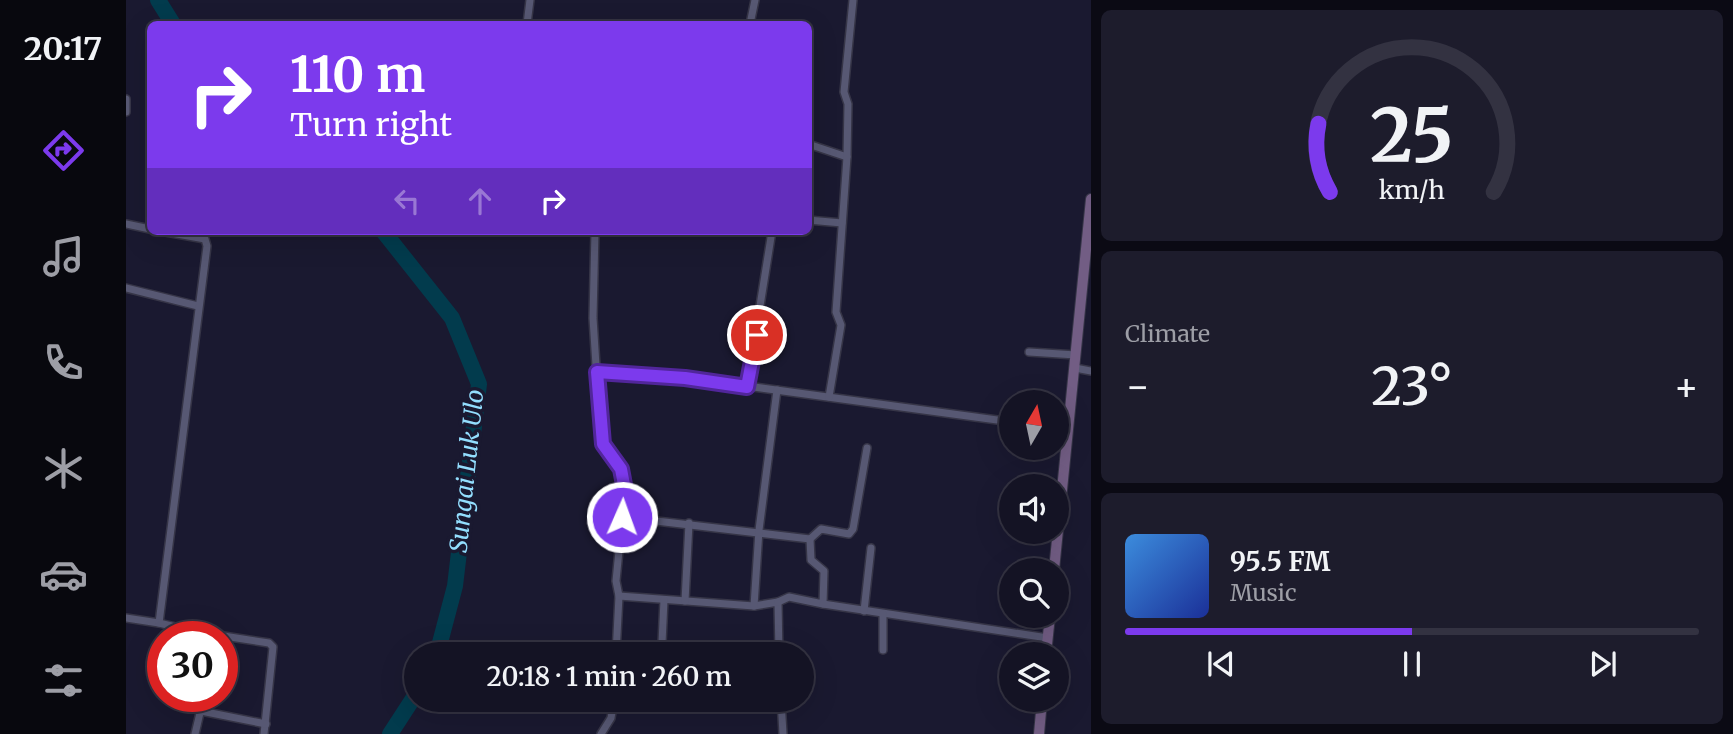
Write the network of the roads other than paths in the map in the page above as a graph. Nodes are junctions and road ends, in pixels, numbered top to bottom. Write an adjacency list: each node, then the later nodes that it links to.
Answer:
1 (530, 0): 4 (street)
2 (755, 0): 5 (street)
3 (853, 0): 9 (street)
4 (527, 21)
5 (751, 21)
6 (126, 99): 7 (street)
7 (126, 112)
8 (812, 145): 9 (street)
9 (846, 157): 12 (street)
10 (1091, 199): 21 (main road)
11 (812, 220): 12 (street)
12 (842, 223): 27 (street)
13 (126, 224): 14 (street)
14 (147, 228)
15 (177, 235): 19 (street)
16 (595, 235): 24 (street)
17 (771, 235): 25 (street)
18 (126, 288): 19 (street)
19 (198, 306): 48 (street)
20 (1029, 352): 21 (street)
21 (1076, 355): 22 (main road)
22 (1075, 368): 23 (street); 28 (main road)
23 (1091, 371)
24 (597, 372): 25 (street); 32 (street)
25 (747, 387): 26 (street)
26 (777, 390): 27 (street); 34 (street)
27 (829, 397): 29 (street)
28 (1069, 397)
29 (999, 420)
30 (867, 448): 35 (street)
31 (1060, 460): 37 (main road)
32 (622, 517): 33 (street); 38 (street)
33 (690, 523): 34 (street); 40 (street)
34 (759, 530): 35 (street); 43 (street)
35 (803, 538): 42 (street)
36 (871, 548): 44 (street)
37 (1055, 558)
38 (619, 596): 39 (street); 52 (street)
39 (664, 600): 40 (street); 53 (street)
40 (685, 601): 43 (street)
41 (778, 603): 42 (street); 43 (street); 54 (street)
42 (823, 604): 44 (street)
43 (754, 606)
44 (864, 611): 45 (street)
45 (883, 614): 50 (street); 56 (street)
46 (126, 618): 47 (street)
47 (147, 621)
48 (159, 621)
49 (1049, 628): 50 (main road)
50 (1048, 638): 55 (main road)
51 (238, 639): 62 (street)
52 (617, 642)
53 (662, 642)
54 (779, 642)
55 (1048, 642)
56 (883, 650)
57 (200, 712): 63 (street)
58 (210, 712): 62 (street)
59 (612, 712): 65 (street)
60 (782, 712): 66 (street)
61 (1041, 712): 67 (main road)
62 (266, 724): 64 (street)
63 (195, 734)
64 (264, 734)
65 (601, 734)
66 (783, 734)
67 (1040, 734)

